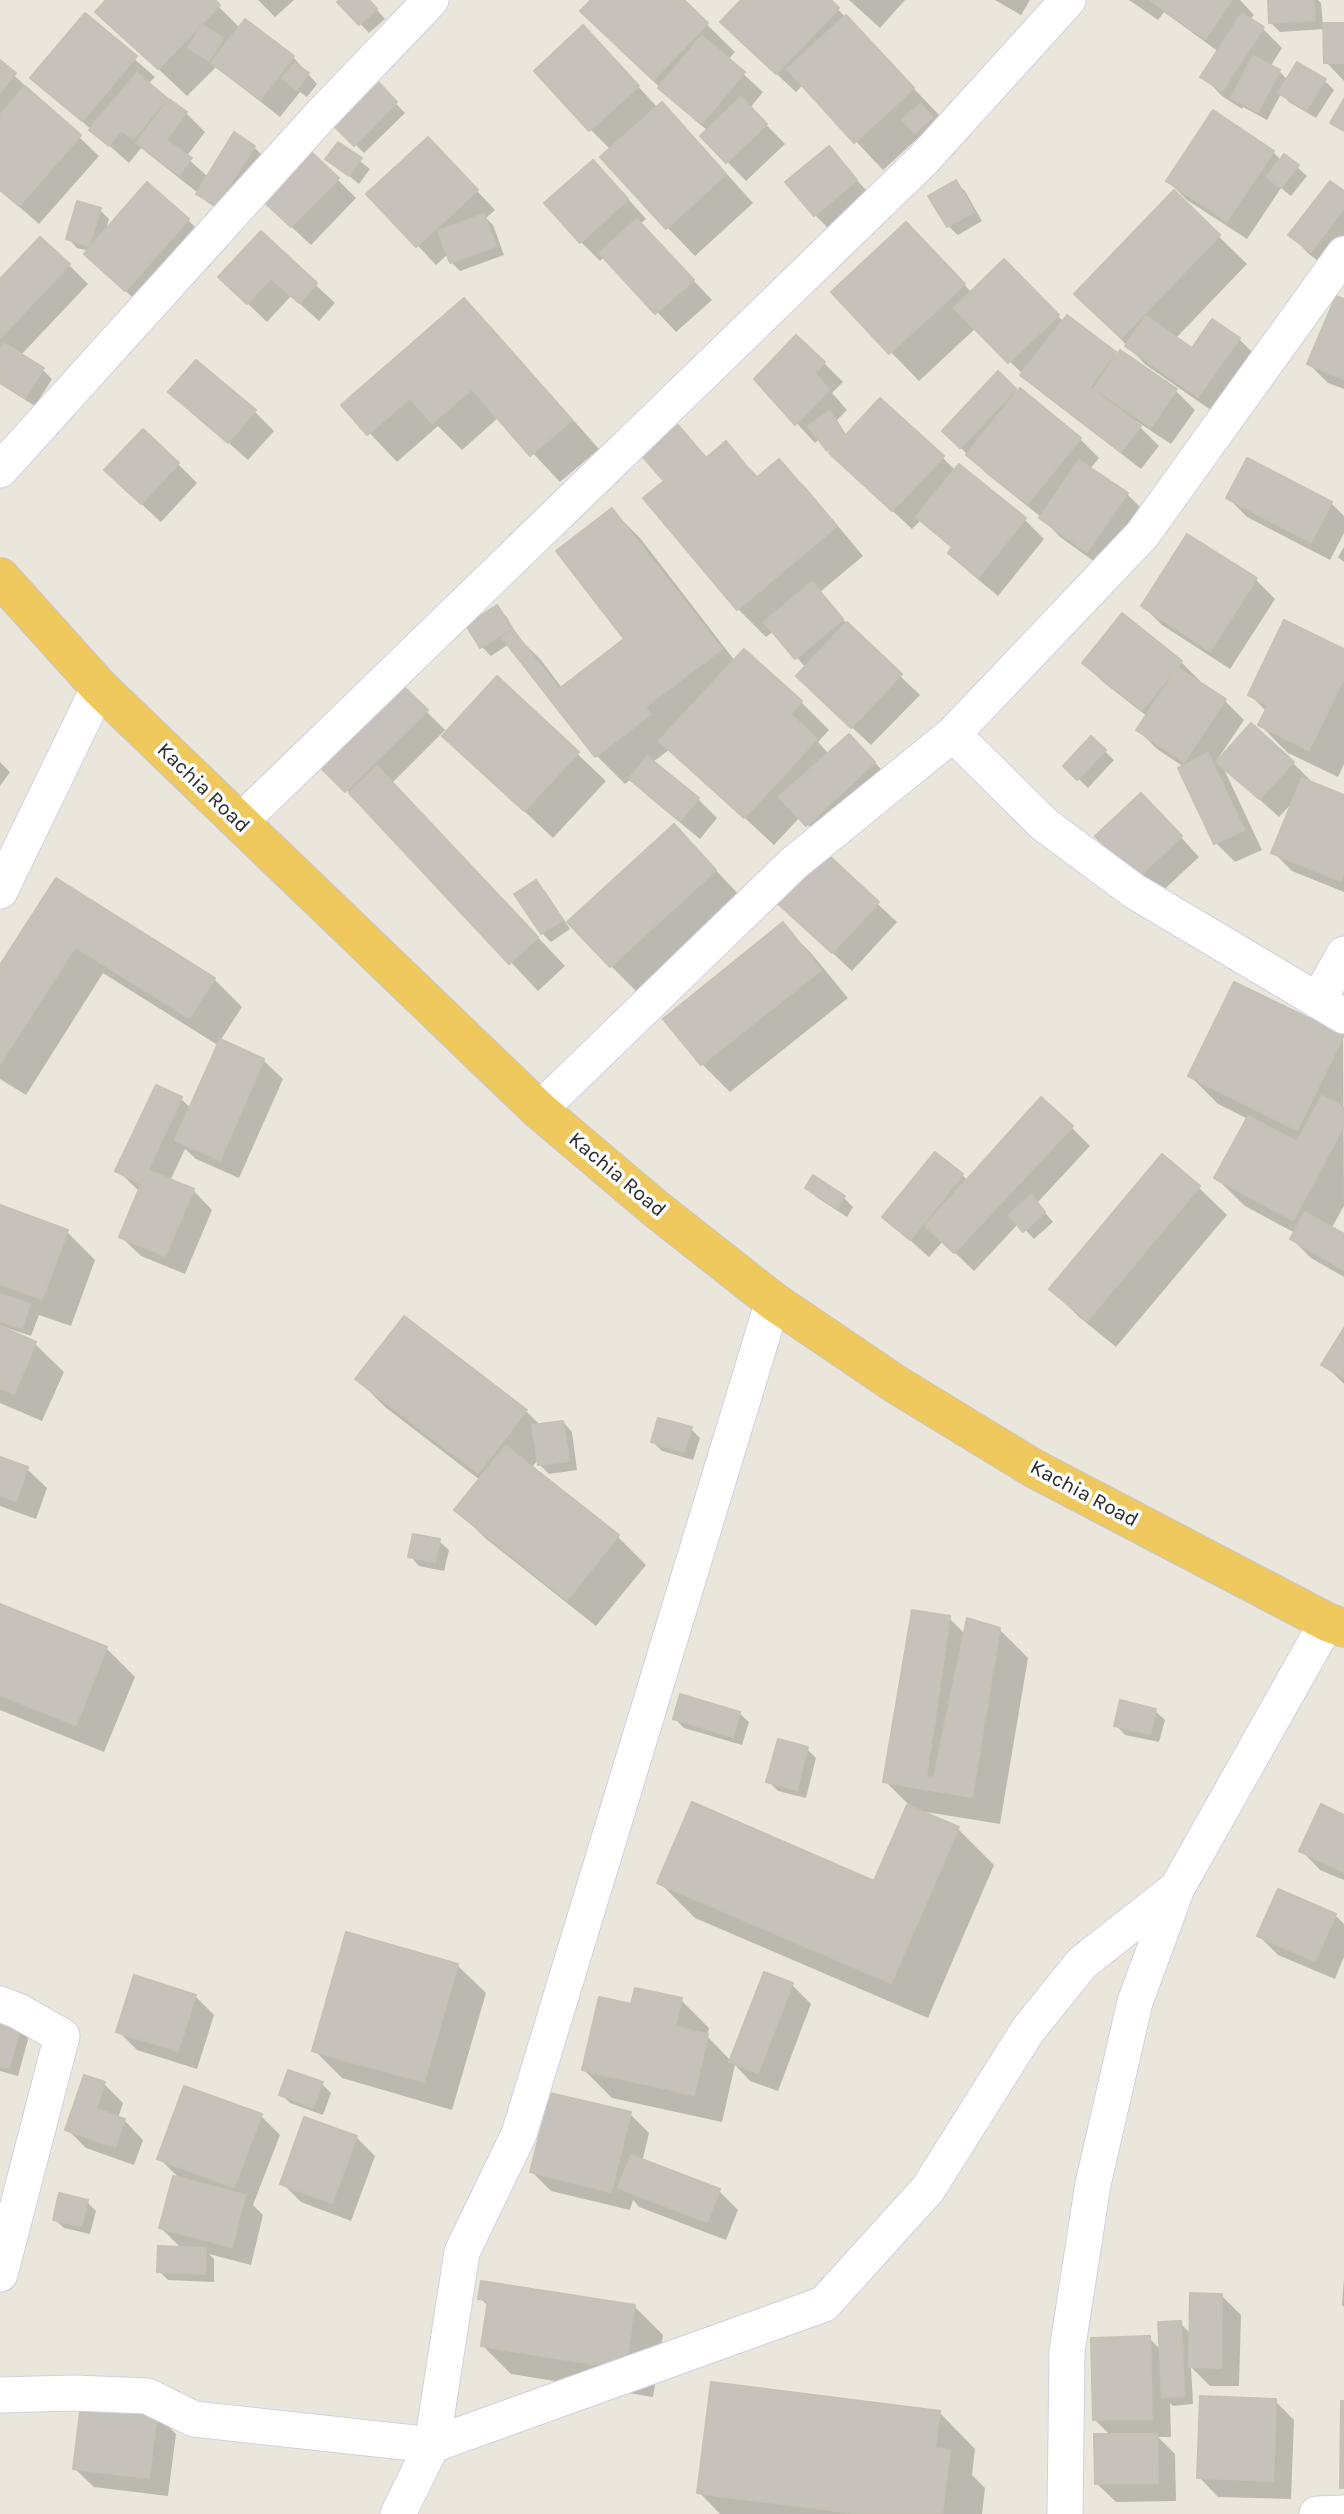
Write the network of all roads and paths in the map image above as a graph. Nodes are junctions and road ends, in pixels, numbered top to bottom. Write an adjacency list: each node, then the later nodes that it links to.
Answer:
1 (431, 0): 4 (street)
2 (1068, 0): 8 (street)
3 (1344, 254): 7 (street)
4 (0, 470)
5 (0, 577): 6 (highway, Kachia Road)
6 (99, 687): 8 (highway, Kachia Road); 9 (street)
7 (953, 734): 11 (street); 12 (street)
8 (239, 823): 12 (highway, Kachia Road)
9 (0, 891)
10 (1344, 954): 11 (street)
11 (1331, 1008)
12 (538, 1110): 13 (highway, Kachia Road)
13 (773, 1301): 14 (highway, Kachia Road); 19 (street)
14 (1335, 1625): 15 (street)
15 (1177, 1888): 19 (street); 22 (street)
16 (0, 2004): 17 (street)
17 (0, 2274)
18 (0, 2395): 19 (street)
19 (432, 2445): 21 (street)
20 (1344, 2513): 23 (street)
21 (398, 2514)
22 (1065, 2514)
23 (1317, 2514)

